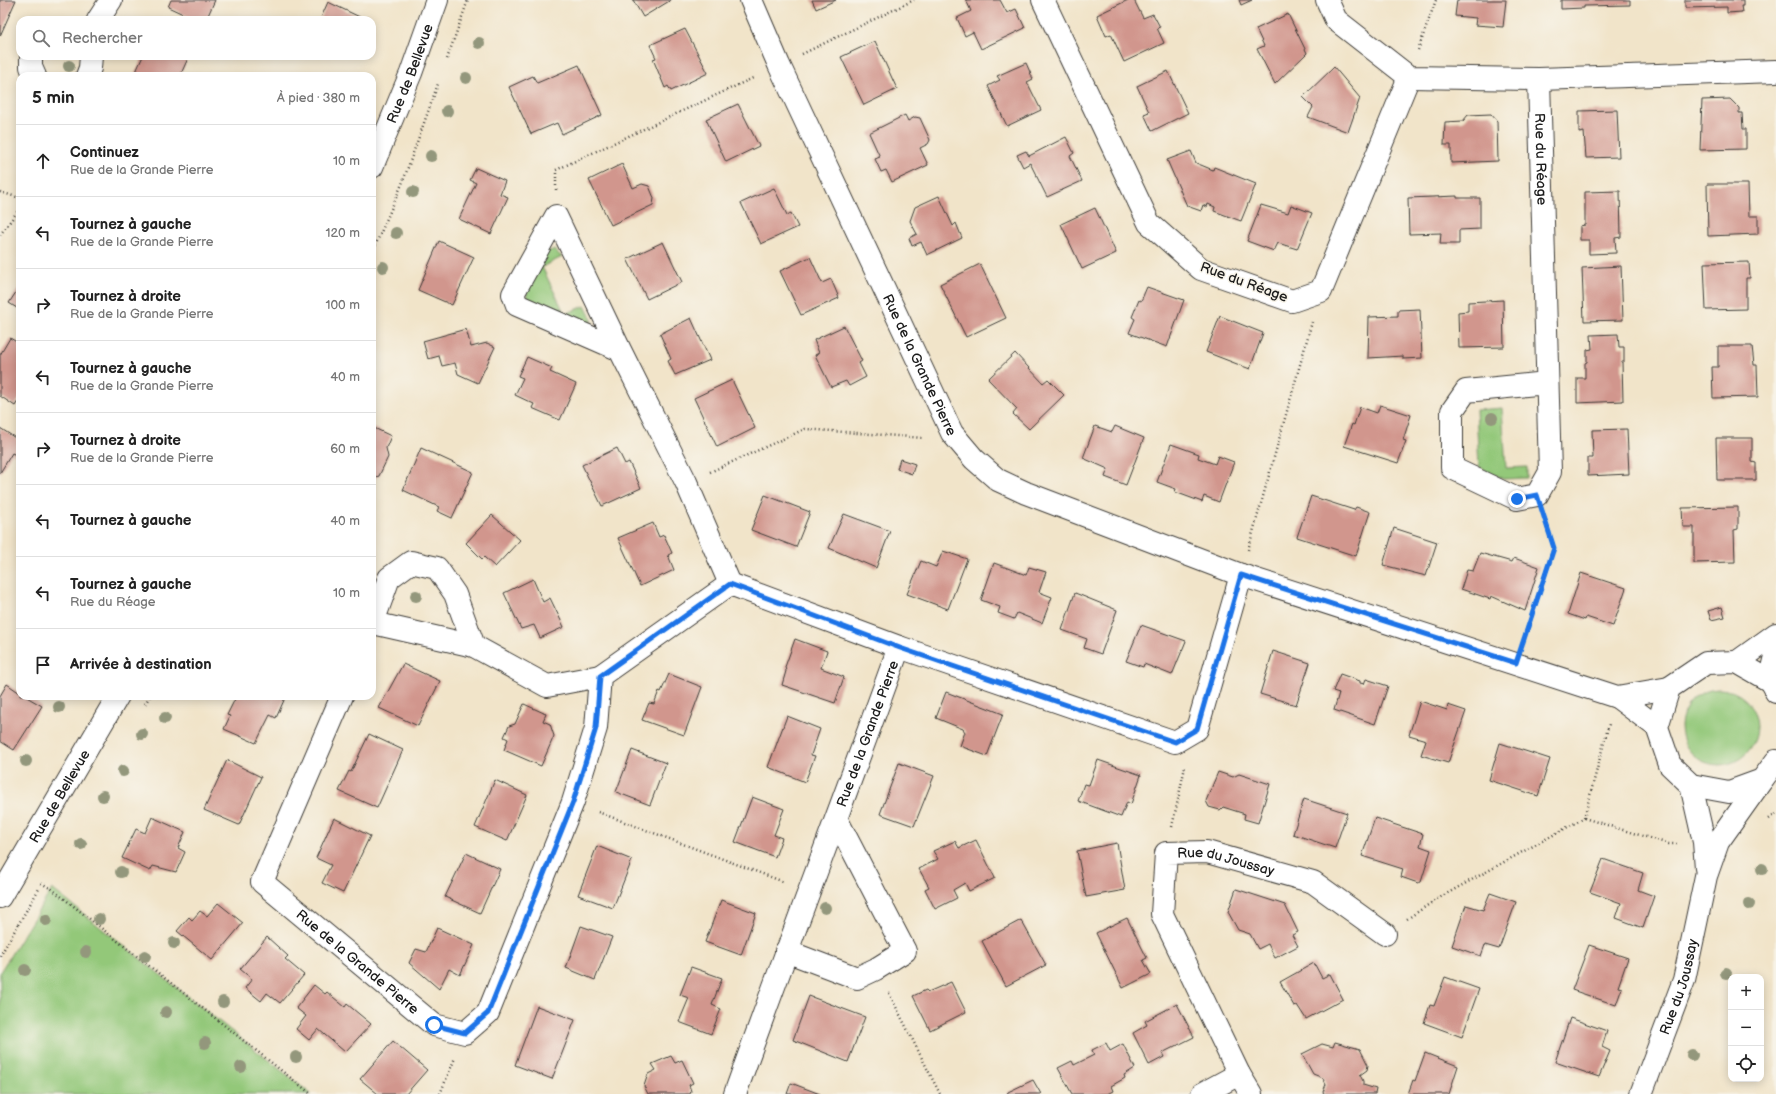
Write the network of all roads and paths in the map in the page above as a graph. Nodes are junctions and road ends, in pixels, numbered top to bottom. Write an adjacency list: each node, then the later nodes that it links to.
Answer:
1 (111, 0): 9 (street)
2 (437, 0): 20 (street, Rue de Bellevue)
3 (468, 0): 13 (path)
4 (751, 0): 12 (street, Rue de la Grande Pierre)
5 (914, 0): 12 (path)
6 (1043, 0): 27 (street, Rue du Réage)
7 (1326, 0): 17 (street)
8 (1436, 0): 17 (path)
9 (101, 16)
10 (31, 60): 15 (street)
11 (91, 60): 16 (street)
12 (779, 65): 24 (path); 30 (street, Rue de la Grande Pierre)
13 (444, 66)
14 (1776, 71): 18 (street)
15 (33, 72)
16 (88, 72)
17 (1409, 77): 18 (street); 27 (street)
18 (1539, 79): 29 (street, Rue du Réage)
19 (439, 81): 26 (path)
20 (376, 157)
21 (0, 192): 22 (path)
22 (16, 197)
23 (16, 213): 25 (path)
24 (556, 216): 28 (street); 28 (street)
25 (0, 235)
26 (376, 244)
27 (1321, 291): 33 (path)
28 (620, 350): 31 (street)
29 (1547, 383): 32 (street, Rue du Réage); 32 (street)
30 (952, 433): 31 (path); 33 (street, Rue de la Grande Pierre)
31 (686, 482): 34 (street)
32 (1537, 495): 42 (path)
33 (1241, 575): 42 (street, Rue de la Grande Pierre); 50 (street)
34 (730, 584): 39 (street, Rue de la Grande Pierre); 43 (street)
35 (376, 613): 38 (street)
36 (376, 625): 38 (street)
37 (1776, 634): 41 (street)
38 (474, 646): 43 (street)
39 (900, 648): 50 (street, Rue de la Grande Pierre); 56 (street, Rue de la Grande Pierre)
40 (1776, 656): 44 (street)
41 (1737, 662): 44 (street); 45 (street)
42 (1516, 663): 46 (street, Rue de la Grande Pierre)
43 (600, 676): 54 (street)
44 (1773, 686)
45 (1669, 688): 46 (street, Rue de la Grande Pierre); 49 (street)
46 (1617, 696): 49 (street); 55 (path)
47 (116, 700): 62 (street, Rue de Bellevue)
48 (340, 700): 66 (street, Rue de la Grande Pierre)
49 (1657, 727): 53 (street)
50 (1175, 742): 58 (path)
51 (1776, 761): 52 (street, Rue du Joussay)
52 (1762, 780): 53 (street); 59 (street, Rue du Joussay)
53 (1691, 785): 57 (street, Rue du Joussay)
54 (573, 802): 61 (path); 66 (street)
55 (1584, 818): 57 (path); 63 (path)
56 (837, 820): 61 (street, Rue de la Grande Pierre); 65 (street, Rue de la Grande Pierre)
57 (1704, 842): 59 (street, Rue du Joussay)
58 (1166, 853): 63 (street, Rue du Joussay); 67 (street, Rue du Joussay)
59 (1706, 876): 74 (street, Rue du Joussay)
60 (35, 885): 68 (path)
61 (808, 891): 64 (street, Rue de la Grande Pierre)
62 (0, 897)
63 (1385, 934)
64 (786, 951): 65 (street, Rue de la Grande Pierre); 70 (street, Rue de la Grande Pierre)
65 (876, 969): 71 (path)
66 (465, 1033): 69 (path)
67 (1239, 1074): 72 (street); 73 (street, Rue du Joussay)
68 (311, 1094)
69 (440, 1094)
70 (735, 1094)
71 (940, 1094)
72 (1202, 1094)
73 (1251, 1094)
74 (1641, 1094)

